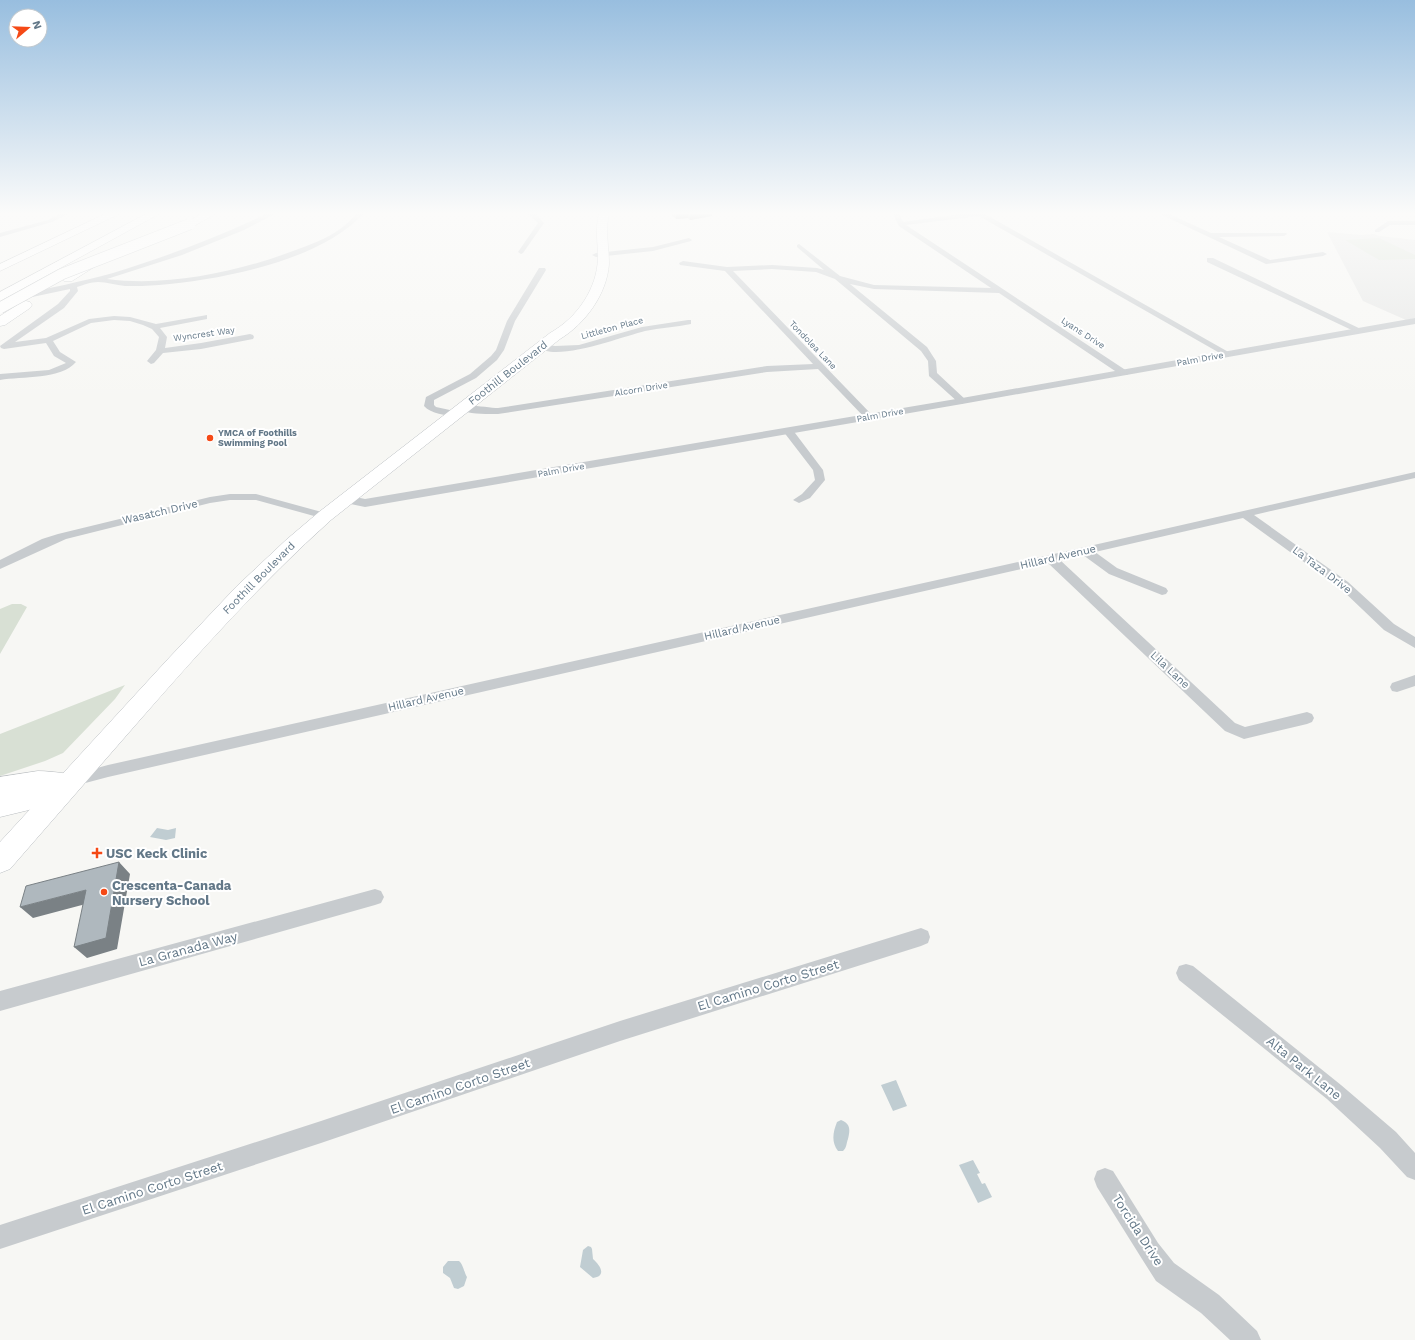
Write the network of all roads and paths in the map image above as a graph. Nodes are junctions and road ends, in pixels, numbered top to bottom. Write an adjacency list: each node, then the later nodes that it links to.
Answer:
1 (27, 277): 17 (main road)
2 (33, 277): 17 (main road)
3 (57, 277): 20 (main road, bridge)
4 (77, 277): 16 (main road)
5 (107, 277): 15 (street)
6 (210, 277): 15 (street)
7 (538, 277): 38 (street, Alcorn Drive)
8 (593, 277): 30 (main road, Foothill Boulevard)
9 (734, 277): 34 (street, Tondolea Lane)
10 (835, 277): 14 (street)
11 (978, 277): 18 (street, Lyans Drive)
12 (1090, 277): 32 (street)
13 (1245, 277): 26 (street)
14 (838, 278): 18 (street); 37 (street)
15 (97, 280): 16 (street)
16 (70, 282): 19 (street); 23 (main road); 29 (street)
17 (3, 291)
18 (1000, 291): 35 (street, Lyans Drive)
19 (0, 302)
20 (0, 308)
21 (204, 317): 25 (street)
22 (1415, 321): 26 (street, Palm Drive)
23 (0, 322)
24 (688, 322): 30 (street, Littleton Place)
25 (155, 327): 28 (street); 31 (street)
26 (1361, 331): 32 (street, Palm Drive)
27 (250, 337): 31 (street, Wyncrest Way)
28 (48, 340): 29 (street); 36 (street)
29 (3, 346)
30 (542, 347): 38 (main road, Foothill Boulevard)
31 (160, 351): 33 (street)
32 (1228, 354): 35 (street, Palm Drive)
33 (151, 361)
34 (819, 366): 38 (street, Alcorn Drive); 39 (street, Tondolea Lane)
35 (1124, 372): 37 (street, Palm Drive)
36 (0, 377)
37 (962, 401): 39 (street, Palm Drive)
38 (460, 411): 42 (main road, Foothill Boulevard)
39 (869, 417): 40 (street, Palm Drive)
40 (788, 431): 42 (street, Palm Drive); 43 (street)
41 (1415, 475): 44 (street, Hillard Avenue)
42 (346, 499): 45 (main road, Foothill Boulevard)
43 (799, 500)
44 (1245, 514): 46 (street, Hillard Avenue); 50 (street, La Taza Drive)
45 (325, 516): 48 (street, Wasatch Drive); 54 (main road, Foothill Boulevard)
46 (1085, 551): 47 (street, Hillard Avenue); 49 (street)
47 (1051, 559): 53 (street, Lila Lane); 54 (street, Hillard Avenue)
48 (0, 565)
49 (1162, 591)
50 (1415, 643)
51 (1415, 680): 52 (street)
52 (1397, 687)
53 (1307, 718)
54 (70, 781): 55 (main road, Hillard Avenue); 56 (main road, Hillard Avenue); 57 (main road, Foothill Boulevard)
55 (0, 787)
56 (0, 806)
57 (0, 861)
58 (375, 897): 61 (street, La Granada Way)
59 (921, 937): 64 (street, El Camino Corto Street)
60 (1186, 973): 62 (street, Alta Park Lane)
61 (0, 1001)
62 (1415, 1169)
63 (1105, 1179): 65 (street, Torcida Drive)
64 (0, 1237)
65 (1248, 1340)

